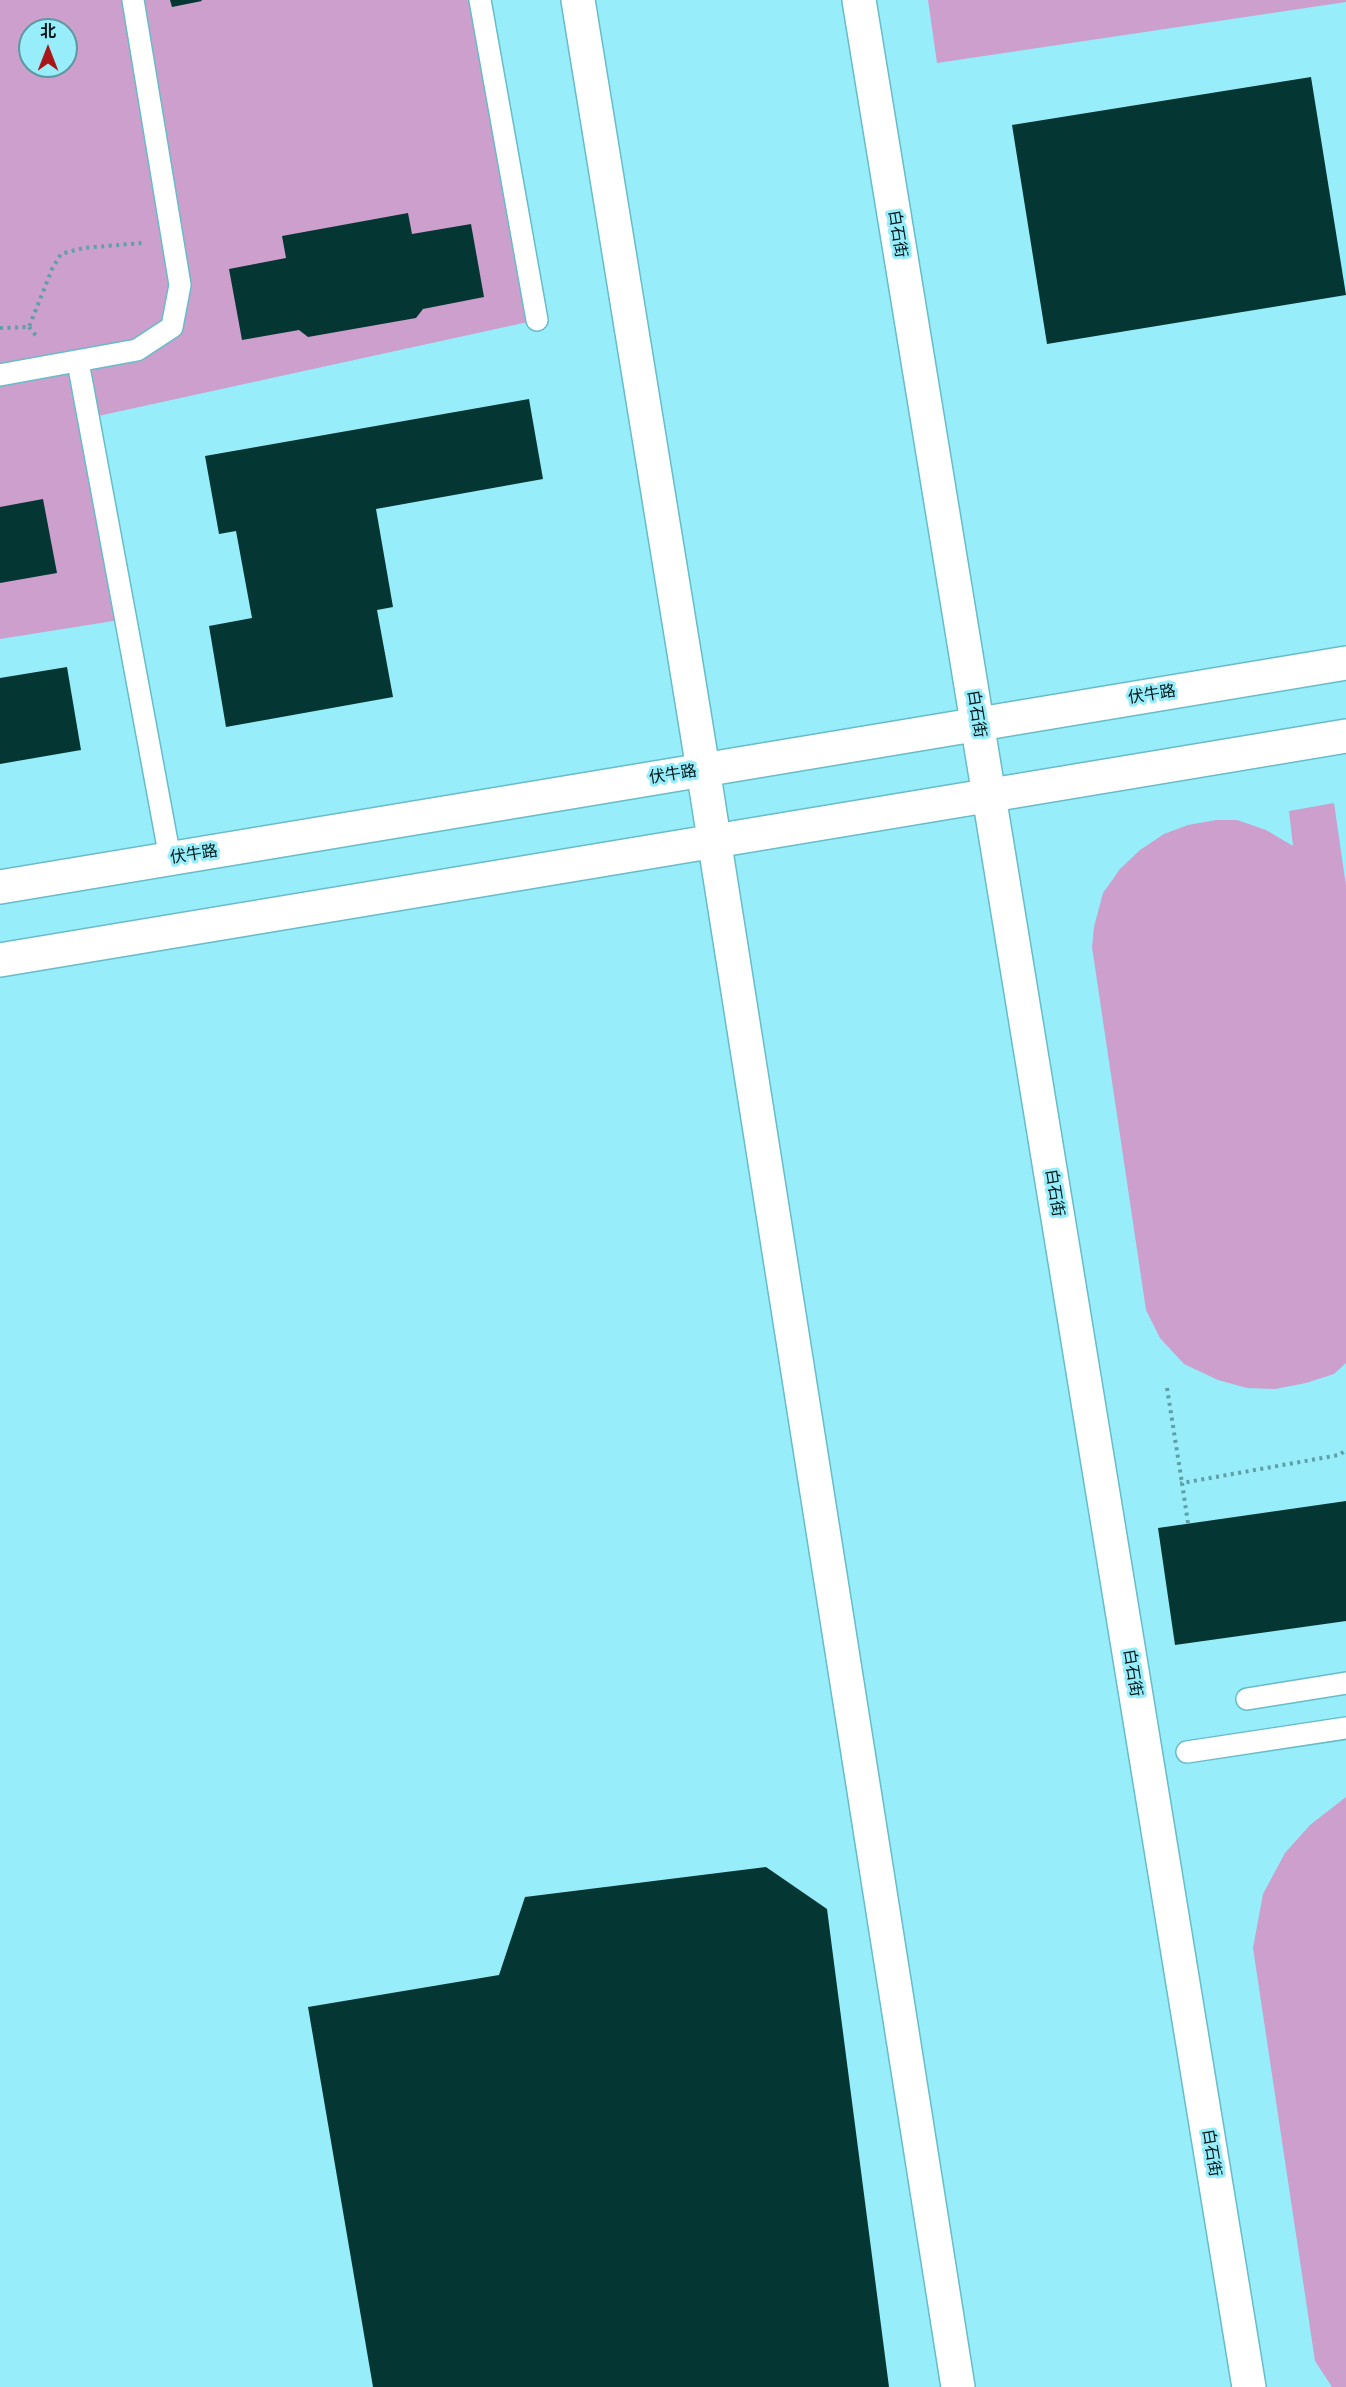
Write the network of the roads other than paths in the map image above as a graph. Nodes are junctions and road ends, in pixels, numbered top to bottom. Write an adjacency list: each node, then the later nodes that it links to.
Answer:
1 (133, 0): 6 (lane)
2 (480, 0): 5 (lane)
3 (578, 0): 11 (street)
4 (859, 0): 9 (street, 白石街)
5 (537, 320)
6 (78, 362): 7 (lane); 14 (lane)
7 (0, 375)
8 (1346, 663): 9 (street, 伏牛路)
9 (977, 724): 11 (street, 伏牛路); 12 (street, 白石街)
10 (1346, 736): 12 (street)
11 (703, 770): 13 (street); 14 (street, 伏牛路)
12 (989, 796): 13 (street); 22 (street, 白石街)
13 (714, 842): 16 (street); 21 (street)
14 (170, 858): 15 (street, 伏牛路)
15 (0, 886)
16 (0, 960)
17 (1346, 1683): 18 (lane)
18 (1247, 1699)
19 (1346, 1728): 20 (lane)
20 (1187, 1752)
21 (958, 2387)
22 (1249, 2387)

